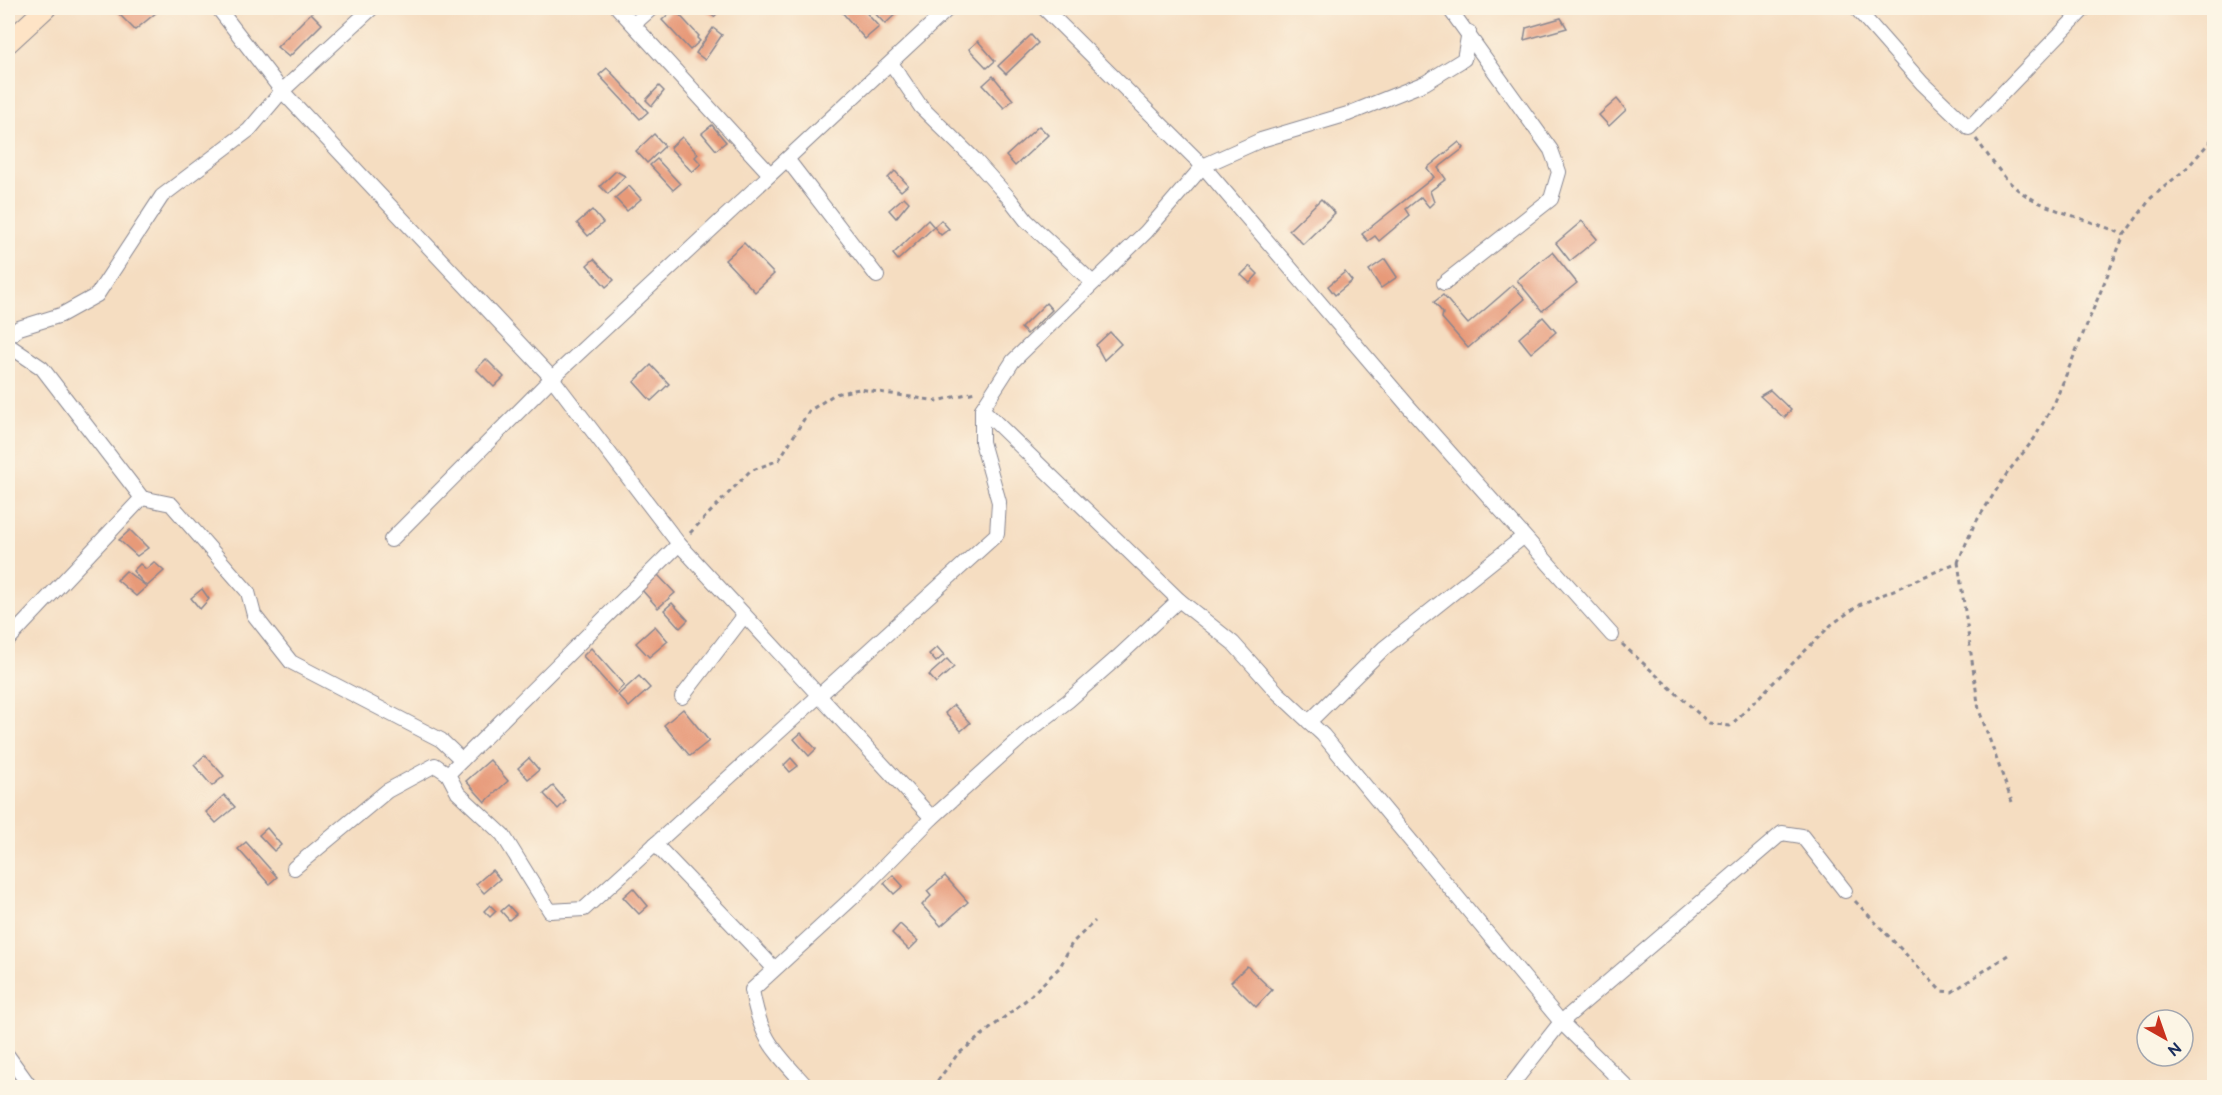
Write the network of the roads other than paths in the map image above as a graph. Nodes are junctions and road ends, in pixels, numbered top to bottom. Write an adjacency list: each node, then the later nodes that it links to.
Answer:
1 (46, 8): 13 (main road)
2 (218, 8): 15 (street)
3 (372, 8): 15 (street)
4 (618, 8): 11 (street)
5 (652, 8): 11 (street)
6 (949, 8): 14 (street)
7 (1044, 8): 17 (street)
8 (1449, 8): 12 (street)
9 (1856, 8): 10 (street)
10 (2085, 8)
11 (634, 24): 18 (street)
12 (1469, 32): 17 (street); 21 (street)
13 (8, 43)
14 (891, 63): 16 (street); 20 (street)
15 (282, 91): 22 (street); 24 (street)
16 (787, 159): 18 (street); 19 (street)
17 (1203, 166): 20 (street); 27 (street)
18 (770, 174): 24 (street)
19 (877, 276)
20 (1093, 283): 25 (street)
21 (1444, 283)
22 (8, 337)
23 (8, 345): 26 (street)
24 (552, 378): 28 (street); 29 (street)
25 (982, 409): 30 (street); 34 (street)
26 (142, 498): 33 (street); 37 (street)
27 (1523, 537): 32 (street); 36 (street)
28 (391, 540)
29 (680, 544): 31 (street); 37 (street)
30 (1179, 600): 36 (street); 39 (street)
31 (744, 616): 34 (street); 35 (street)
32 (1612, 635)
33 (8, 640)
34 (817, 696): 39 (street); 40 (street)
35 (682, 697)
36 (1309, 722): 44 (street)
37 (462, 760): 38 (street)
38 (448, 774): 40 (street); 41 (street)
39 (932, 818): 43 (street)
40 (656, 844): 43 (street)
41 (294, 868)
42 (1845, 891): 44 (street)
43 (774, 968): 47 (street)
44 (1561, 1022): 48 (street); 49 (street)
45 (8, 1056): 46 (street)
46 (30, 1088)
47 (808, 1088)
48 (1509, 1088)
49 (1629, 1088)

